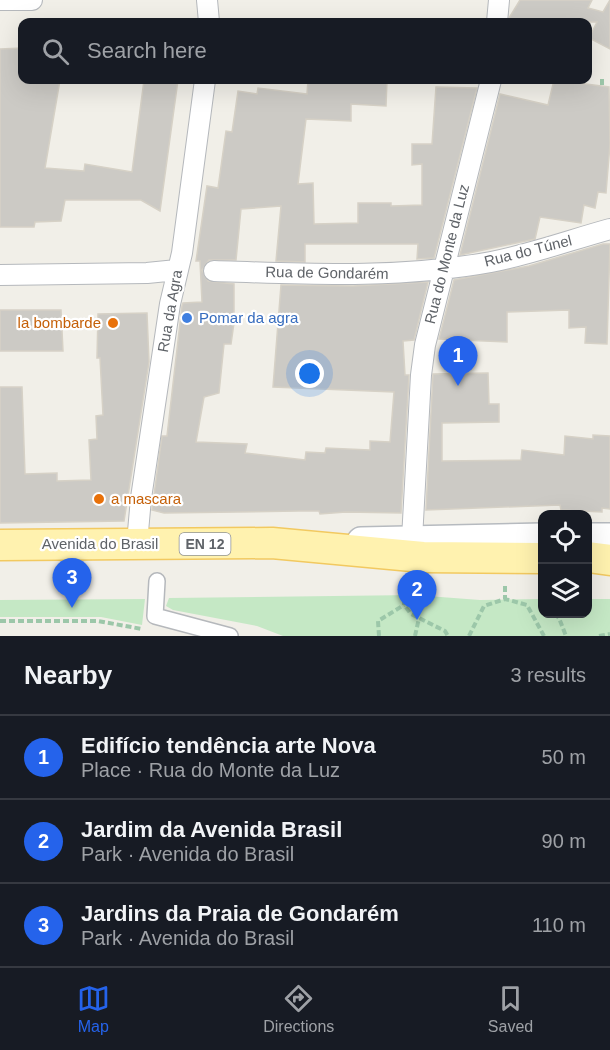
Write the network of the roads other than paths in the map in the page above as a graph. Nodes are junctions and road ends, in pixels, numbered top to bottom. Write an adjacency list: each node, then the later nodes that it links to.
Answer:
1 (0, 0): 2 (street)
2 (33, 0)
3 (207, 0): 5 (street)
4 (499, 0): 6 (street)
5 (209, 18)
6 (497, 18)
7 (204, 84): 11 (street, Rua da Agra)
8 (490, 84): 10 (street, Rua do Monte da Luz)
9 (610, 229): 10 (street, Rua do Túnel)
10 (444, 268): 12 (street, Rua de Gondarém); 14 (street, Rua do Monte da Luz)
11 (182, 270): 13 (street); 16 (street, Rua da Agra)
12 (212, 271)
13 (0, 275)
14 (412, 539): 15 (main road, Avenida do Brasil); 17 (main road, Avenida do Brasil)
15 (538, 542)
16 (137, 543): 17 (main road, Avenida do Brasil / EN 12); 19 (main road, Avenida do Brasil / EN 12)
17 (272, 543): 18 (main road, Avenida do Brasil / EN 12)
18 (538, 543)
19 (0, 545)
20 (157, 581): 21 (street)
21 (230, 636)

